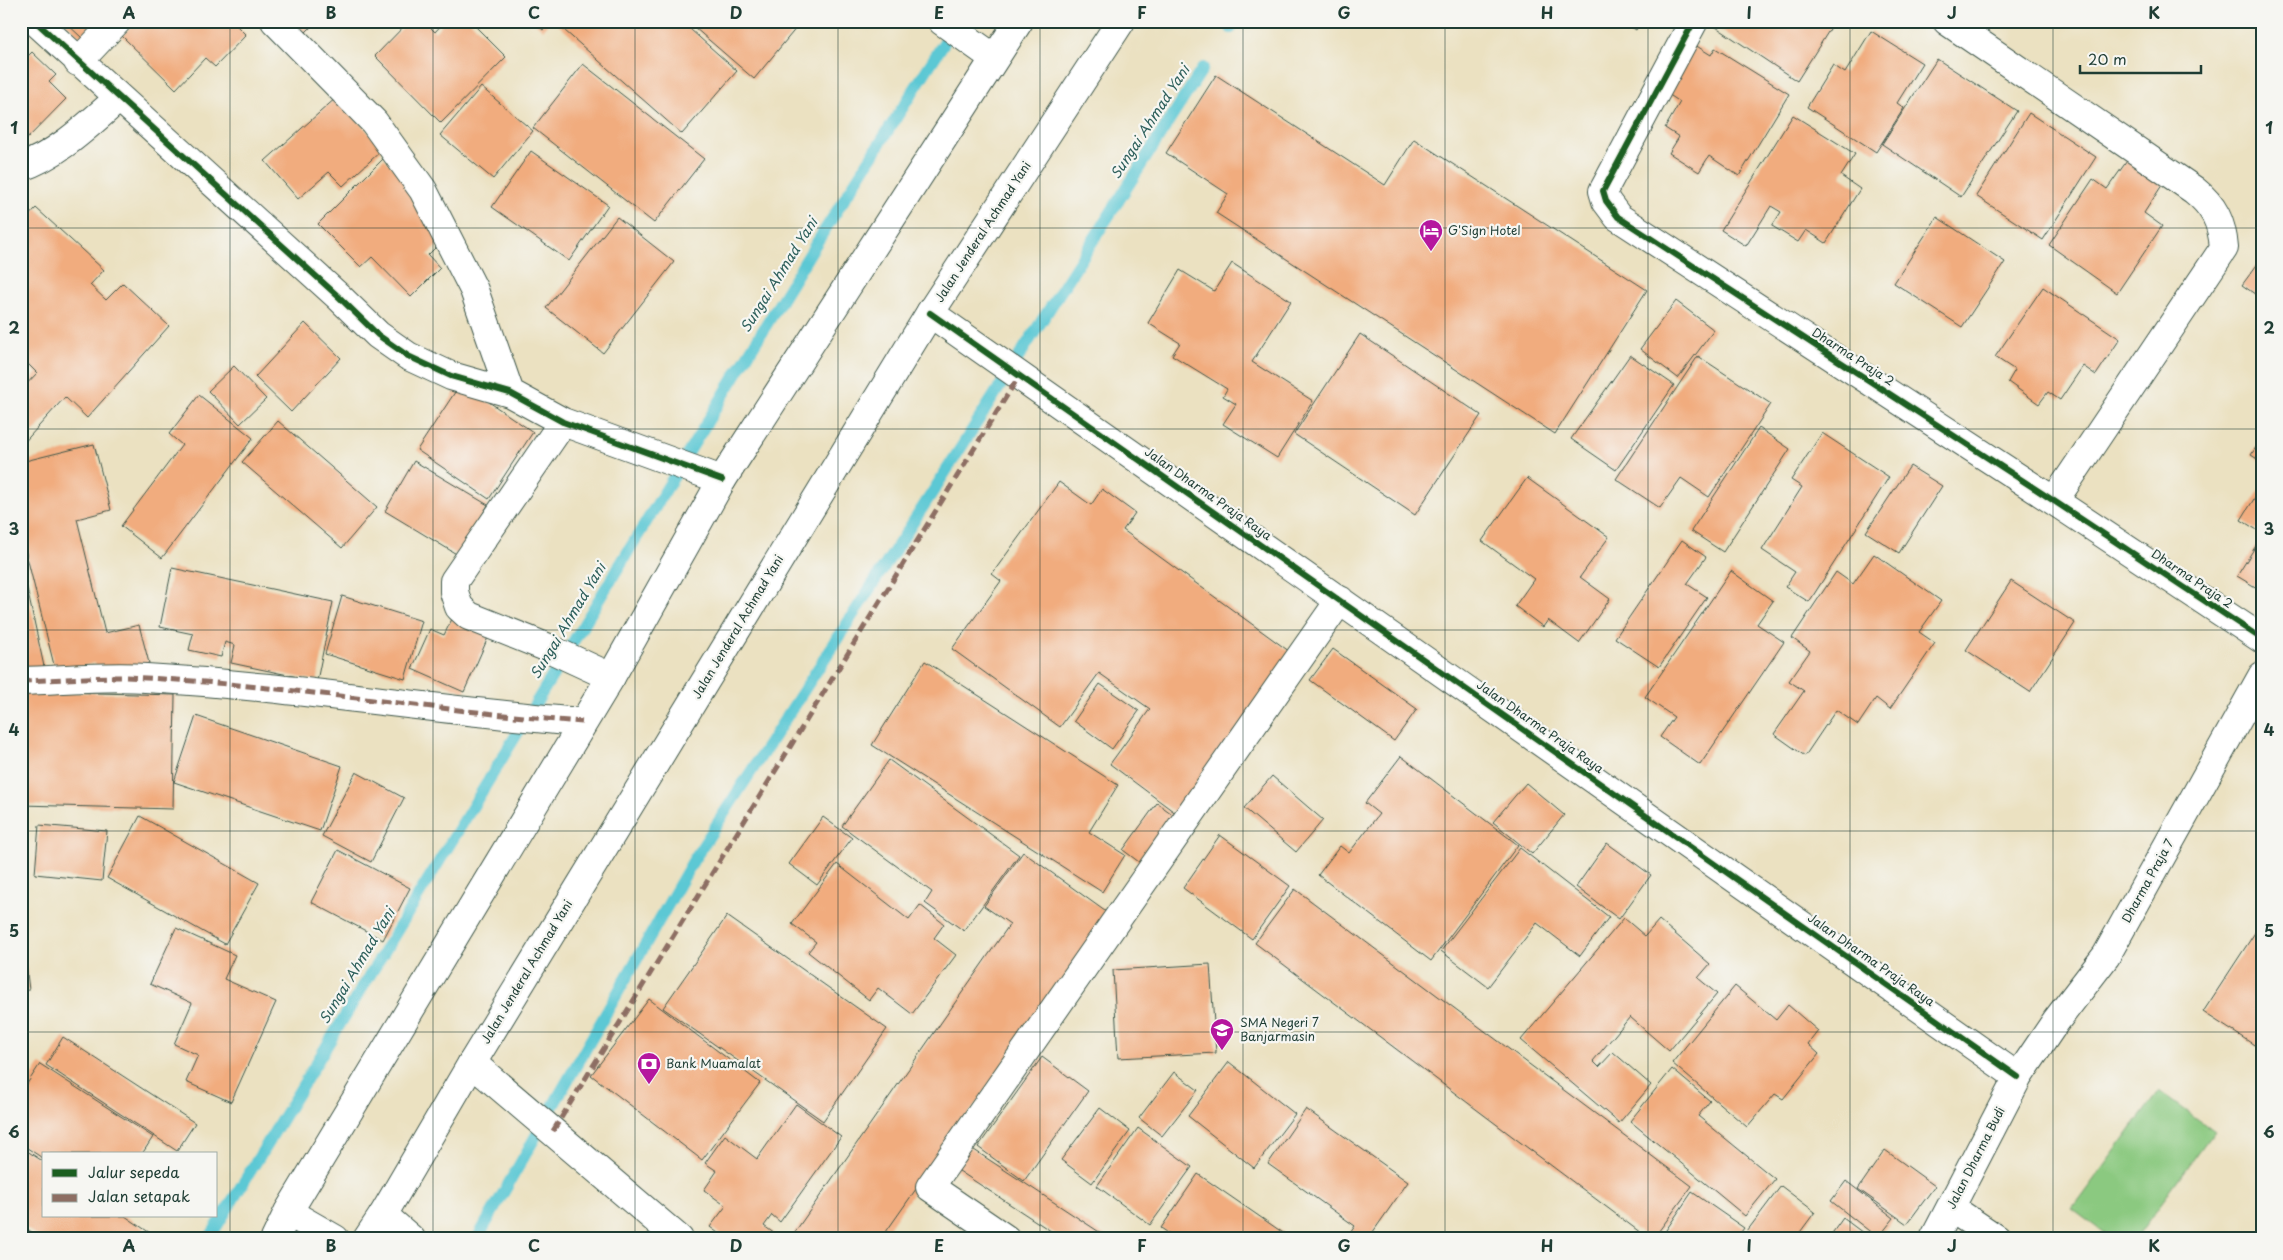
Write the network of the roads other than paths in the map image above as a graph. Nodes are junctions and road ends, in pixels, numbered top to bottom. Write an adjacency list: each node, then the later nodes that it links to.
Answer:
1 (35, 21): 10 (main road)
2 (116, 21): 10 (main road)
3 (275, 21): 14 (main road)
4 (942, 21): 9 (main road)
5 (1019, 21): 9 (main road)
6 (1121, 21): 13 (main road, Jalan Jenderal Achmad Yani)
7 (1694, 21): 17 (main road, Dharma Praja 2)
8 (1947, 21): 17 (main road)
9 (994, 58): 16 (main road)
10 (78, 62): 11 (main road)
11 (119, 98): 12 (main road); 14 (main road)
12 (21, 167)
13 (939, 319): 18 (main road, Jalan Dharma Praja Raya); 24 (main road, Jalan Jenderal Achmad Yani)
14 (510, 393): 15 (main road)
15 (563, 422): 16 (main road); 20 (main road)
16 (722, 480): 20 (main road)
17 (2054, 500): 19 (main road, Dharma Praja 2)
18 (1340, 600): 25 (main road, Jalan Dharma Praja Raya); 34 (main road)
19 (2262, 639)
20 (611, 676): 23 (main road)
21 (2262, 676): 25 (main road, Dharma Praja 7)
22 (21, 681): 23 (main road)
23 (582, 722): 27 (main road)
24 (472, 1063): 28 (main road, Jalan Jenderal Achmad Yani); 33 (main road)
25 (2018, 1077): 26 (main road, Jalan Dharma Budi)
26 (1951, 1208): 35 (main road, Jalan Dharma Budi); 36 (main road)
27 (288, 1212): 29 (main road); 30 (main road)
28 (383, 1215): 31 (main road, Jalan Jenderal Achmad Yani); 32 (main road)
29 (275, 1239)
30 (335, 1239)
31 (366, 1239)
32 (411, 1239)
33 (679, 1239)
34 (1006, 1239)
35 (1934, 1239)
36 (1997, 1239)

